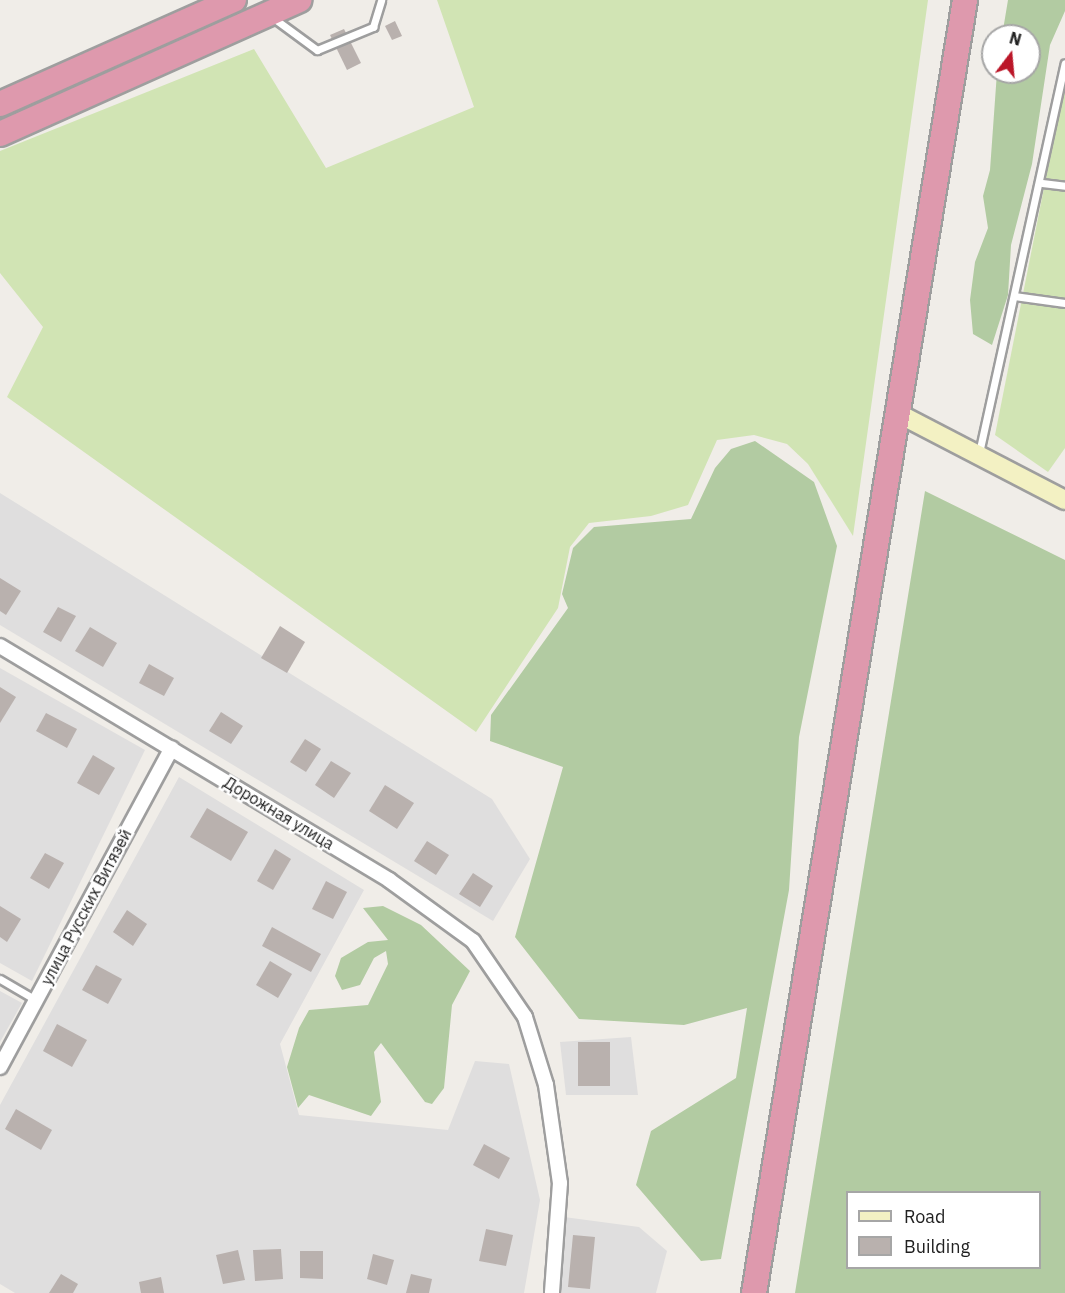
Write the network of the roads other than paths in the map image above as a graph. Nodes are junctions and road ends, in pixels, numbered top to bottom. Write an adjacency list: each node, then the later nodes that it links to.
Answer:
1 (234, 0): 8 (highway)
2 (299, 0): 5 (highway)
3 (381, 0): 5 (lane)
4 (965, 0): 14 (highway)
5 (267, 14): 9 (highway)
6 (1065, 63): 7 (lane)
7 (1064, 76): 10 (lane)
8 (0, 104)
9 (0, 134)
10 (1042, 183): 11 (lane); 12 (lane)
11 (1065, 186)
12 (1014, 296): 13 (lane); 15 (lane)
13 (1065, 303)
14 (899, 414): 15 (street); 23 (highway)
15 (978, 455): 16 (street)
16 (1065, 500)
17 (0, 646): 18 (street, Дорожная улица)
18 (172, 748): 20 (street, улица Русских Витязей); 22 (street, Дорожная улица)
19 (0, 979): 20 (lane)
20 (36, 1000): 21 (street, улица Русских Витязей)
21 (0, 1067)
22 (552, 1293)
23 (754, 1293)

